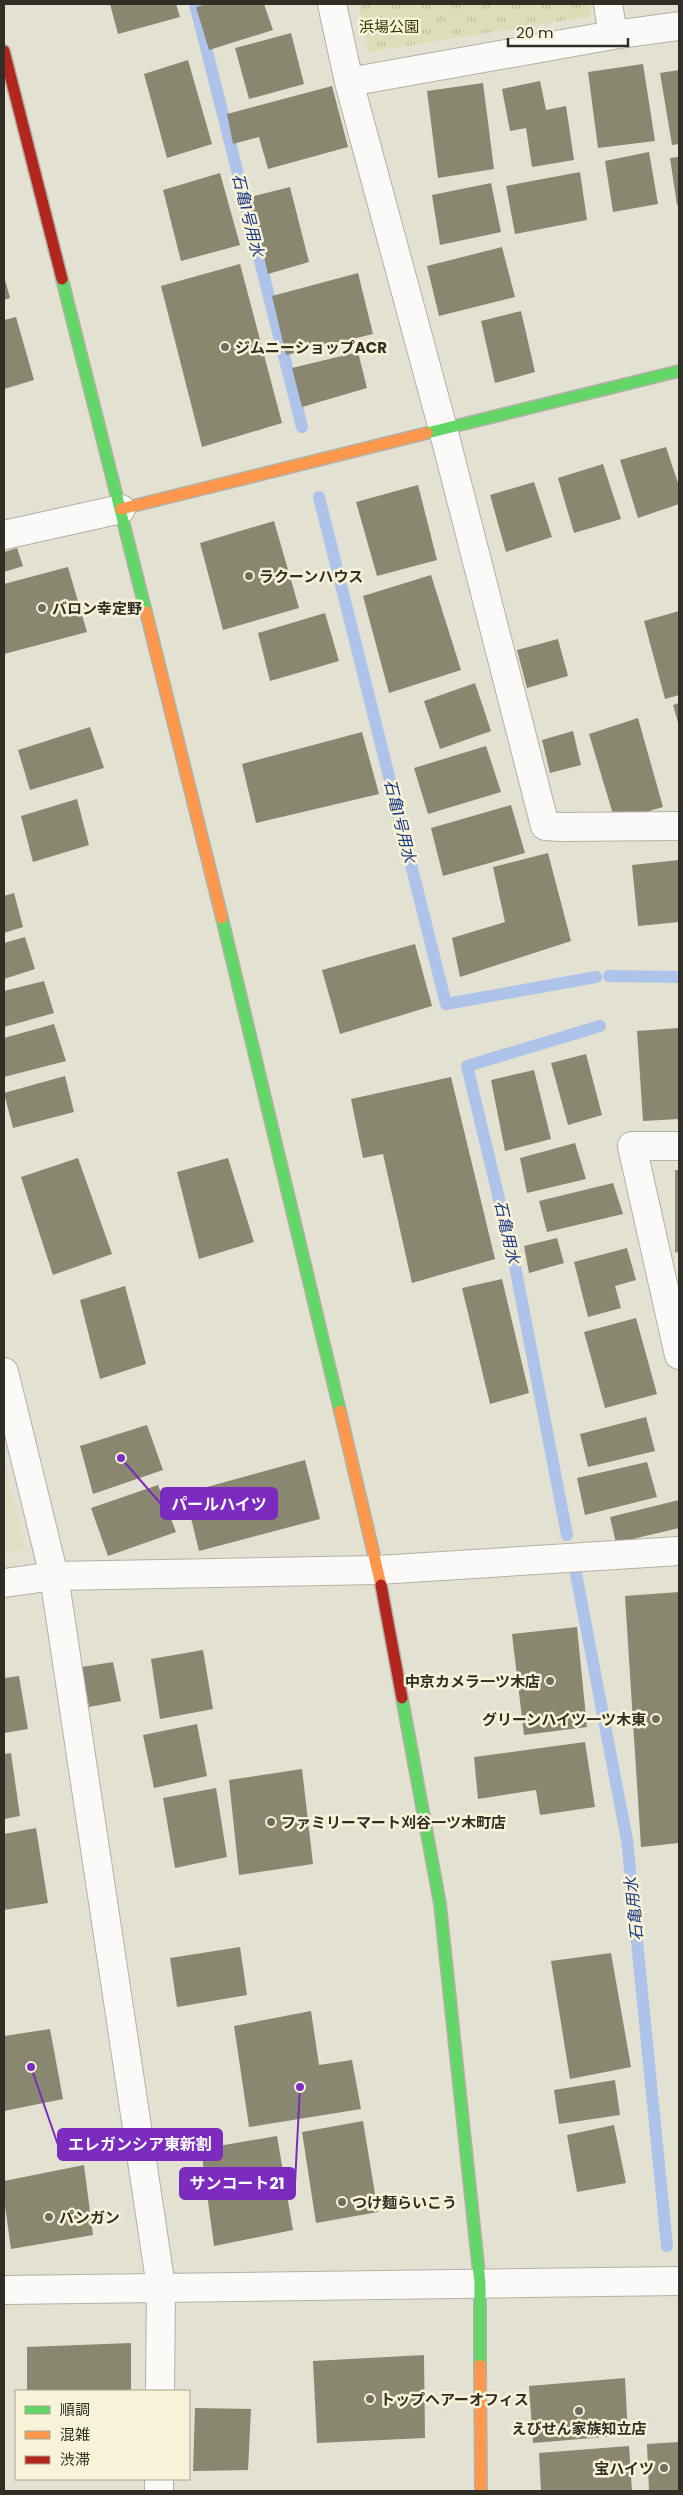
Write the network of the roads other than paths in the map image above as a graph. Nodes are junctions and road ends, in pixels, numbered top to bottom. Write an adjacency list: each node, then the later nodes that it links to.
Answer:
1 (332, 4): 6 (street)
2 (608, 4): 4 (street)
3 (679, 26): 4 (street)
4 (613, 35): 6 (street)
5 (4, 51): 9 (street)
6 (349, 82): 8 (street)
7 (679, 371): 8 (street)
8 (443, 429): 9 (street); 11 (street)
9 (122, 509): 10 (street); 16 (street)
10 (4, 535)
11 (679, 826)
12 (679, 1146): 13 (street)
13 (679, 1355)
14 (4, 1372): 17 (street)
15 (679, 1551): 16 (street)
16 (378, 1570): 17 (street); 20 (street)
17 (54, 1576): 18 (street); 21 (street)
18 (4, 1583)
19 (679, 2281): 20 (street)
20 (480, 2283): 21 (street); 24 (street)
21 (161, 2287): 22 (street); 23 (street)
22 (4, 2290)
23 (160, 2390)
24 (481, 2491)

